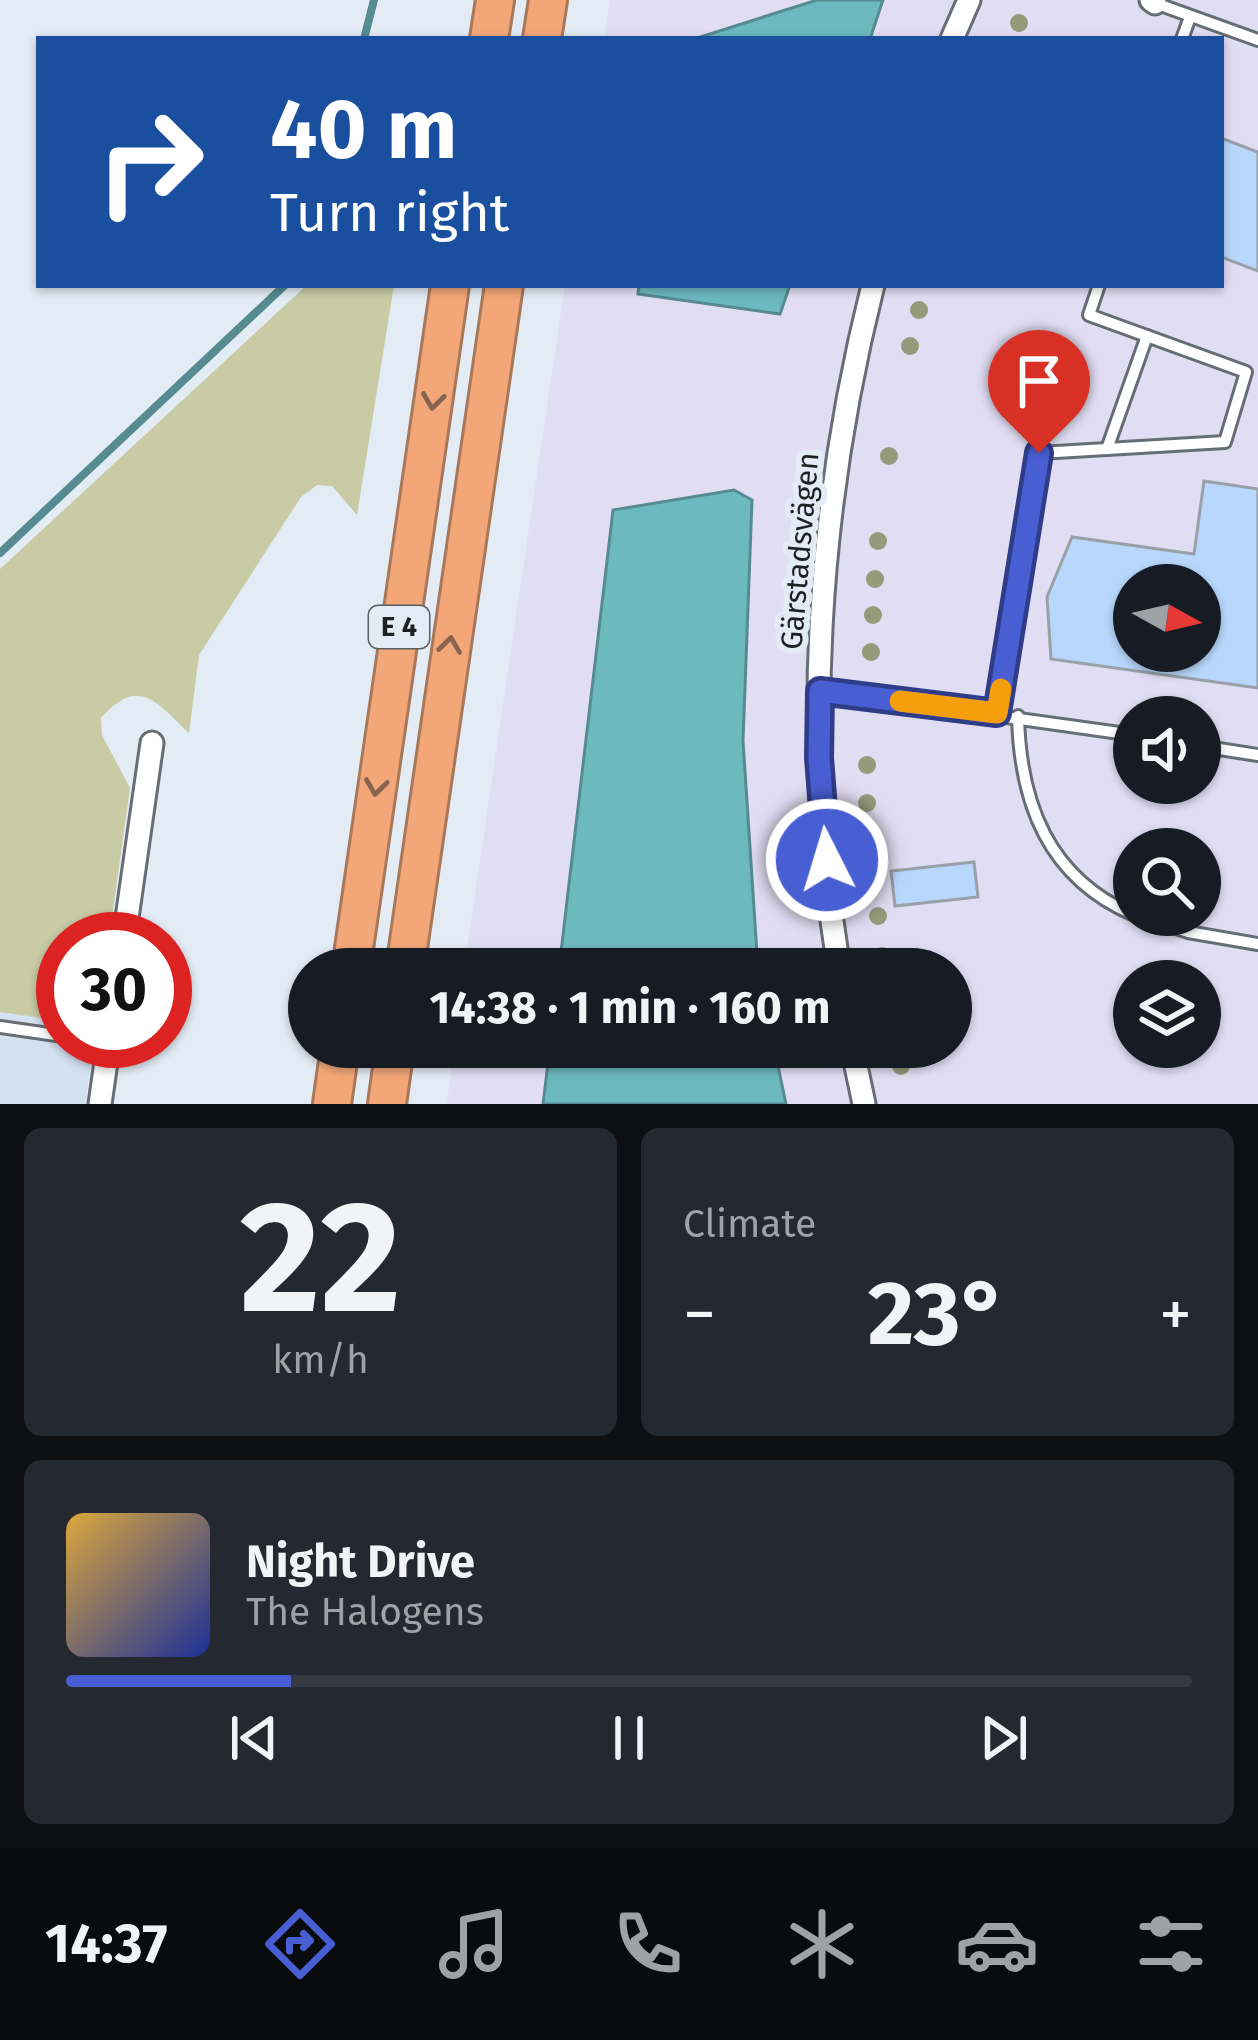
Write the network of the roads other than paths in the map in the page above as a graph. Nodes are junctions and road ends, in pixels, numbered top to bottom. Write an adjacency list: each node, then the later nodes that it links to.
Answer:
1 (495, 0): 6 (highway)
2 (548, 0): 7 (highway)
3 (969, 0): 8 (street)
4 (1153, 2): 5 (lane)
5 (1190, 17): 9 (lane); 10 (lane)
6 (489, 36)
7 (542, 36)
8 (953, 36)
9 (1183, 36)
10 (1258, 40)
11 (450, 288): 28 (highway, E 4, one-way to 28)
12 (504, 288): 29 (highway, E 4, one-way to 12)
13 (872, 288): 17 (street, Gärstadsvägen)
14 (1098, 288): 15 (lane)
15 (1147, 336): 16 (lane); 16 (lane)
16 (1107, 449): 18 (lane)
17 (820, 691): 18 (lane); 30 (street, Gärstadsvägen)
18 (997, 713): 19 (lane)
19 (1018, 716): 20 (lane); 24 (lane)
20 (1113, 732)
21 (152, 743): 25 (street)
22 (1221, 749): 23 (lane)
23 (1258, 755)
24 (1113, 905)
25 (128, 912)
26 (1211, 936): 27 (lane)
27 (1258, 944)
28 (354, 948)
29 (408, 948)
30 (837, 948)
31 (0, 1028): 32 (lane)
32 (36, 1033)
33 (104, 1068): 37 (street)
34 (337, 1068): 38 (highway)
35 (391, 1068): 39 (highway)
36 (856, 1068): 40 (street)
37 (100, 1104)
38 (332, 1104)
39 (387, 1104)
40 (864, 1104)

